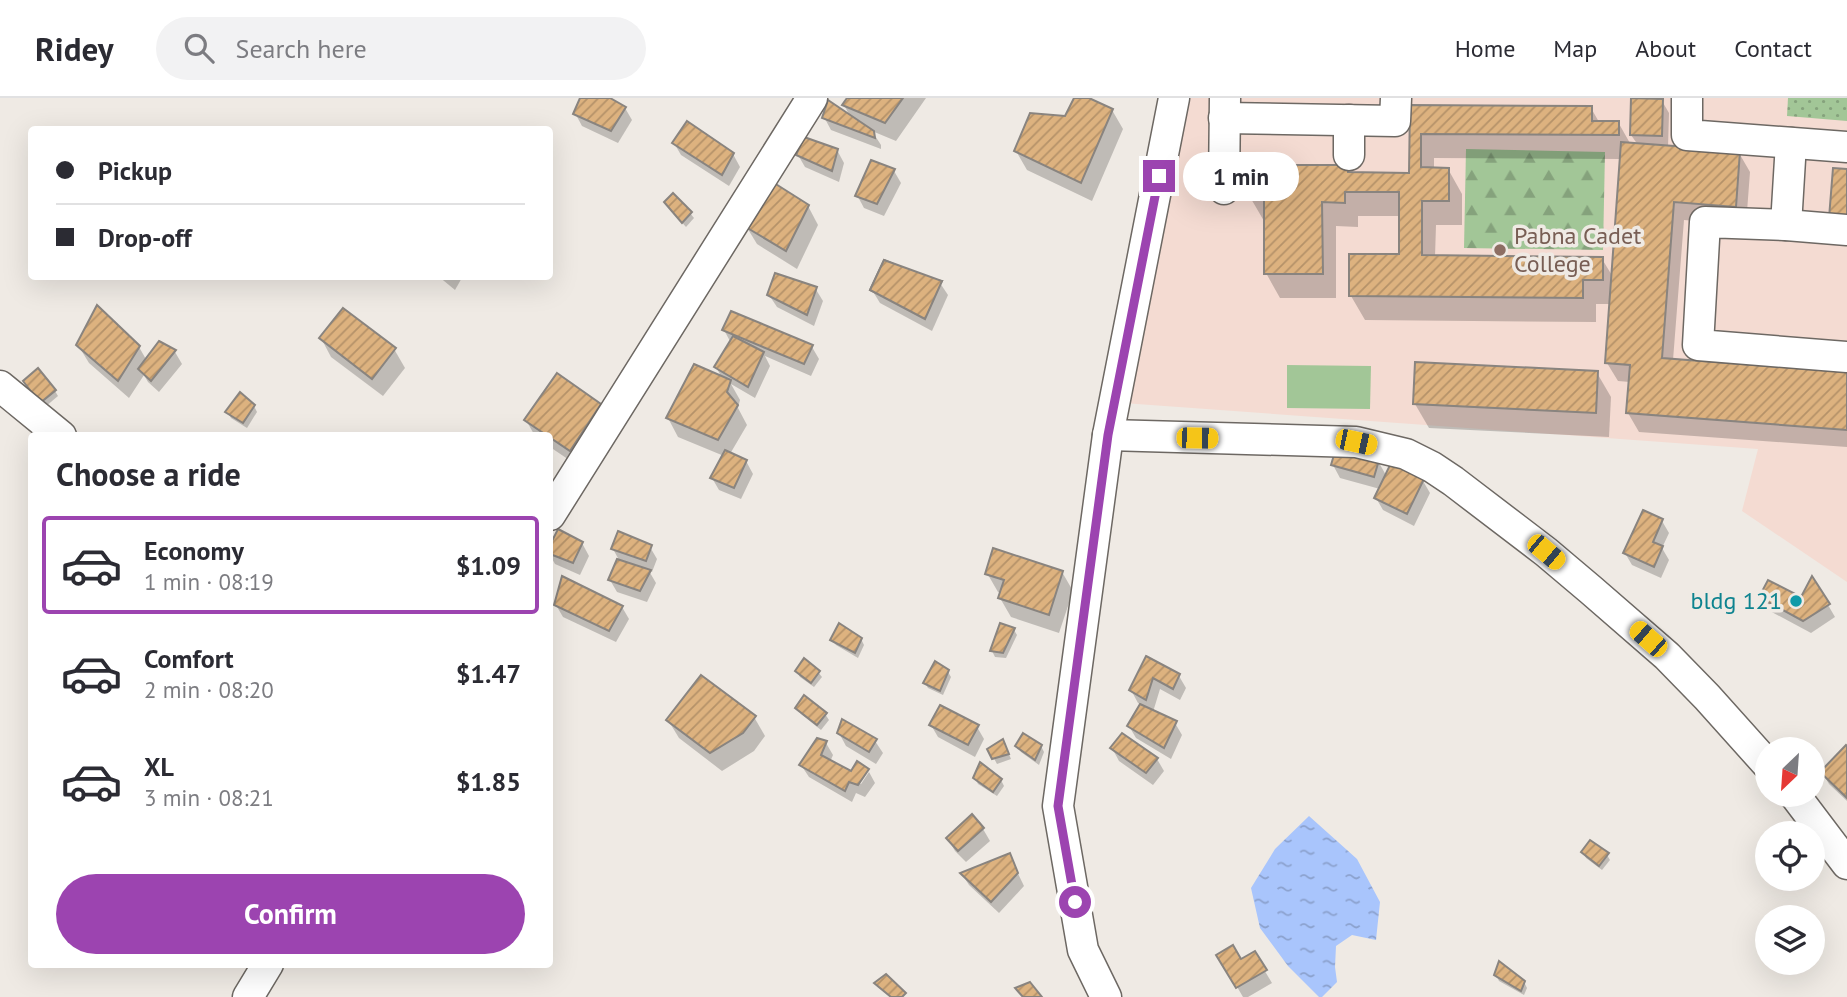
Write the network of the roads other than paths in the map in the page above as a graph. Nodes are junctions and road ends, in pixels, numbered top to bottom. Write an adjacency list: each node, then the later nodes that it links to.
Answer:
1 (812, 98): 17 (street)
2 (1174, 98): 16 (street)
3 (1396, 98): 6 (street)
4 (1687, 98): 7 (street)
5 (1225, 108): 6 (street); 10 (street)
6 (1349, 120): 9 (street)
7 (1791, 143): 8 (street); 11 (street)
8 (1847, 147)
9 (1349, 155)
10 (1224, 189)
11 (1786, 225): 12 (street); 13 (street)
12 (1847, 230)
13 (1847, 357)
14 (0, 386): 15 (street)
15 (56, 432)
16 (1108, 435): 18 (street); 23 (street)
17 (553, 510)
18 (1755, 751)
19 (1804, 807): 20 (street)
20 (1847, 864)
21 (266, 968): 22 (street)
22 (248, 997)
23 (1106, 997)

